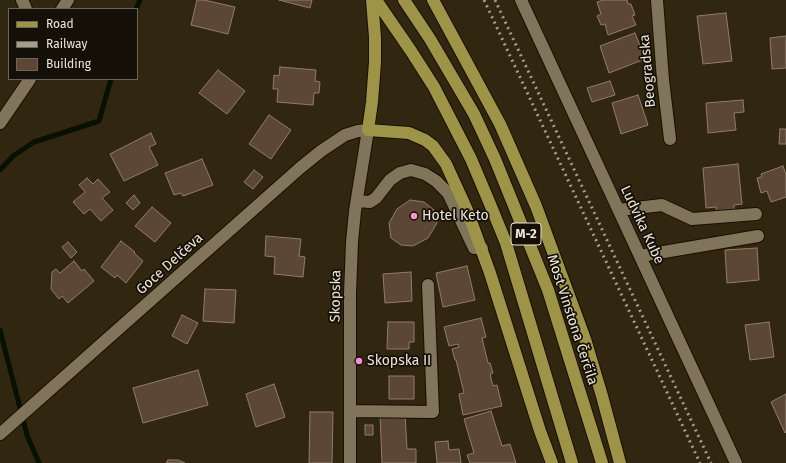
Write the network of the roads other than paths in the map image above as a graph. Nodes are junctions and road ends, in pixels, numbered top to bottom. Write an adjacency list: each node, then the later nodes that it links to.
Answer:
1 (372, 0): 9 (main road)
2 (376, 0): 22 (main road, M-2)
3 (404, 0): 23 (main road, Most Vinstona Čerčila / M-2)
4 (433, 0): 24 (main road)
5 (521, 0): 12 (street, Ludvika Kube)
6 (657, 0): 10 (street, Beogradska)
7 (29, 80): 8 (street)
8 (0, 123)
9 (368, 130): 11 (street, Skopska); 15 (main road); 19 (street, Goce Delčeva)
10 (670, 139)
11 (357, 201): 15 (street); 18 (street, Skopska)
12 (619, 210): 13 (street); 16 (street, Ludvika Kube)
13 (756, 214)
14 (758, 236): 16 (street)
15 (482, 248): 21 (main road)
16 (640, 256): 25 (street, Ludvika Kube)
17 (428, 285): 18 (street)
18 (350, 411): 20 (street, Skopska)
19 (0, 434)
20 (350, 463)
21 (552, 463)
22 (572, 463)
23 (602, 463)
24 (620, 463)
25 (736, 463)

